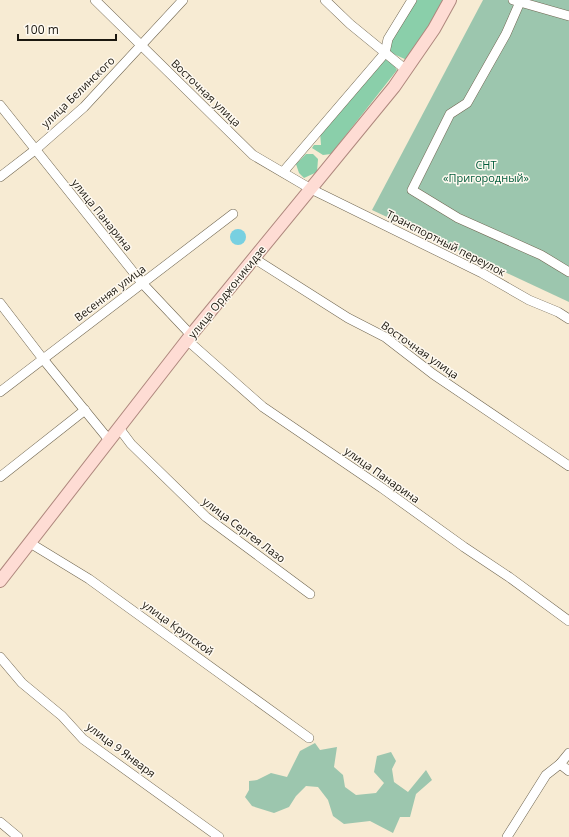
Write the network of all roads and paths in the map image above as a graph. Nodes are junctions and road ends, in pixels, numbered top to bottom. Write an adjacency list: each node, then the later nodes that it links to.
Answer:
1 (95, 0): 8 (street, Восточная улица)
2 (182, 0): 8 (street, улица Белинского)
3 (324, 0): 9 (street)
4 (412, 0): 9 (street)
5 (450, 0): 10 (main road, улица Орджоникидзе)
6 (517, 1): 7 (street); 18 (street)
7 (569, 16)
8 (142, 46): 12 (street, улица Белинского); 13 (street, Восточная улица)
9 (385, 53): 10 (street); 13 (street)
10 (406, 69): 15 (main road, улица Орджоникидзе)
11 (0, 105): 12 (street, улица Панарина)
12 (35, 150): 14 (street, улица Белинского); 19 (street, улица Панарина)
13 (282, 172): 15 (street, Восточная улица)
14 (0, 178)
15 (311, 189): 17 (main road, улица Орджоникидзе); 21 (street, Транспортный переулок)
16 (233, 214): 19 (street, Весенняя улица)
17 (254, 259): 22 (main road, улица Орджоникидзе); 28 (street, Восточная улица)
18 (569, 272)
19 (142, 284): 22 (street, улица Панарина); 23 (street, Весенняя улица)
20 (0, 302): 23 (street)
21 (569, 319)
22 (189, 338): 26 (main road, улица Орджоникидзе); 33 (street, улица Панарина)
23 (43, 359): 24 (street, Весенняя улица); 25 (street)
24 (0, 392)
25 (85, 410): 27 (street); 29 (street)
26 (119, 428): 27 (main road, улица Орджоникидзе); 32 (street, улица Сергея Лазо)
27 (109, 440): 30 (main road, улица Орджоникидзе)
28 (569, 466)
29 (0, 477)
30 (30, 543): 31 (main road, улица Орджоникидзе); 35 (street, улица Крупской)
31 (0, 581)
32 (310, 594)
33 (569, 621)
34 (0, 657): 41 (street, улица 9 Января)
35 (309, 738)
36 (569, 752): 37 (street)
37 (560, 764): 38 (street); 42 (street)
38 (569, 771)
39 (0, 822): 40 (street)
40 (18, 837)
41 (219, 837)
42 (507, 837)

